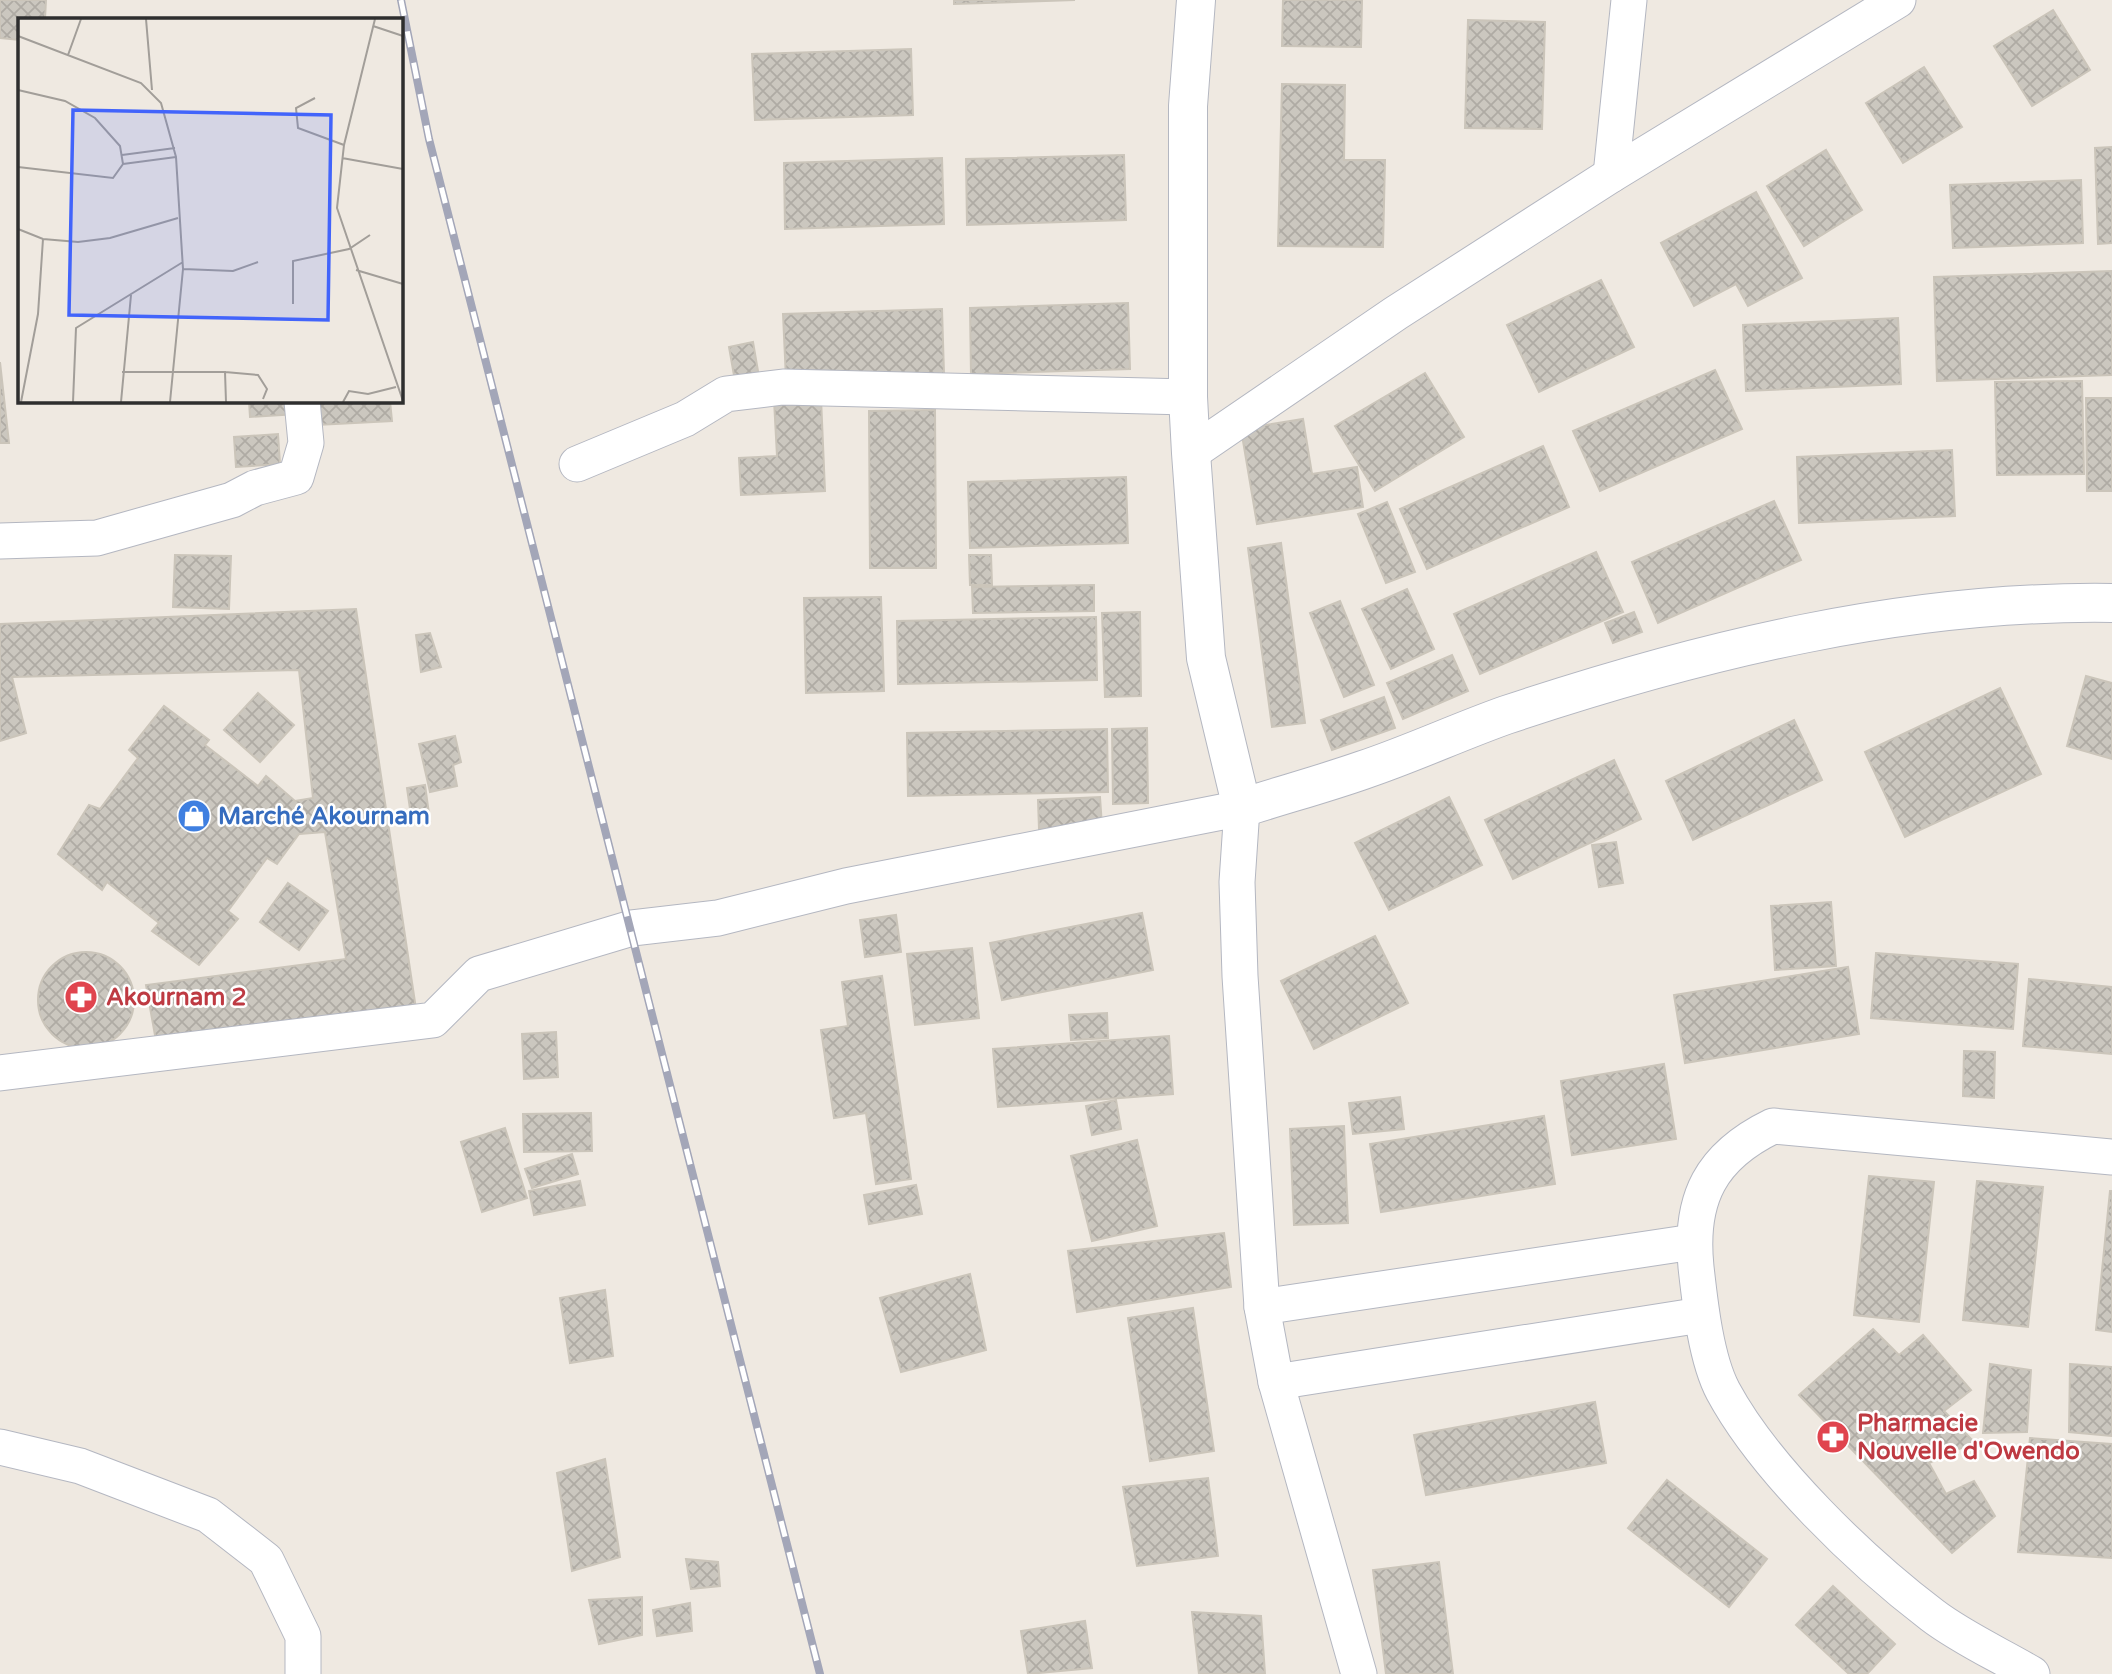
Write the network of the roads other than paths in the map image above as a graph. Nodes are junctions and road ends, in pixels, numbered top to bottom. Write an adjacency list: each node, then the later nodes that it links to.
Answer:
1 (1196, 0): 5 (street)
2 (1629, 0): 4 (street)
3 (1898, 0): 4 (street)
4 (1611, 175): 7 (street)
5 (1188, 397): 7 (street); 8 (street)
6 (302, 402): 9 (street)
7 (1191, 453): 11 (street)
8 (577, 464)
9 (0, 541)
10 (2112, 603): 11 (street)
11 (1242, 808): 12 (street); 15 (street)
12 (0, 1073)
13 (2112, 1157): 14 (street)
14 (1693, 1242): 15 (street); 16 (street)
15 (1262, 1307): 17 (street)
16 (1701, 1315): 17 (street); 21 (street)
17 (1276, 1382): 20 (street)
18 (0, 1447): 19 (street)
19 (303, 1674)
20 (1359, 1674)
21 (2032, 1674)

